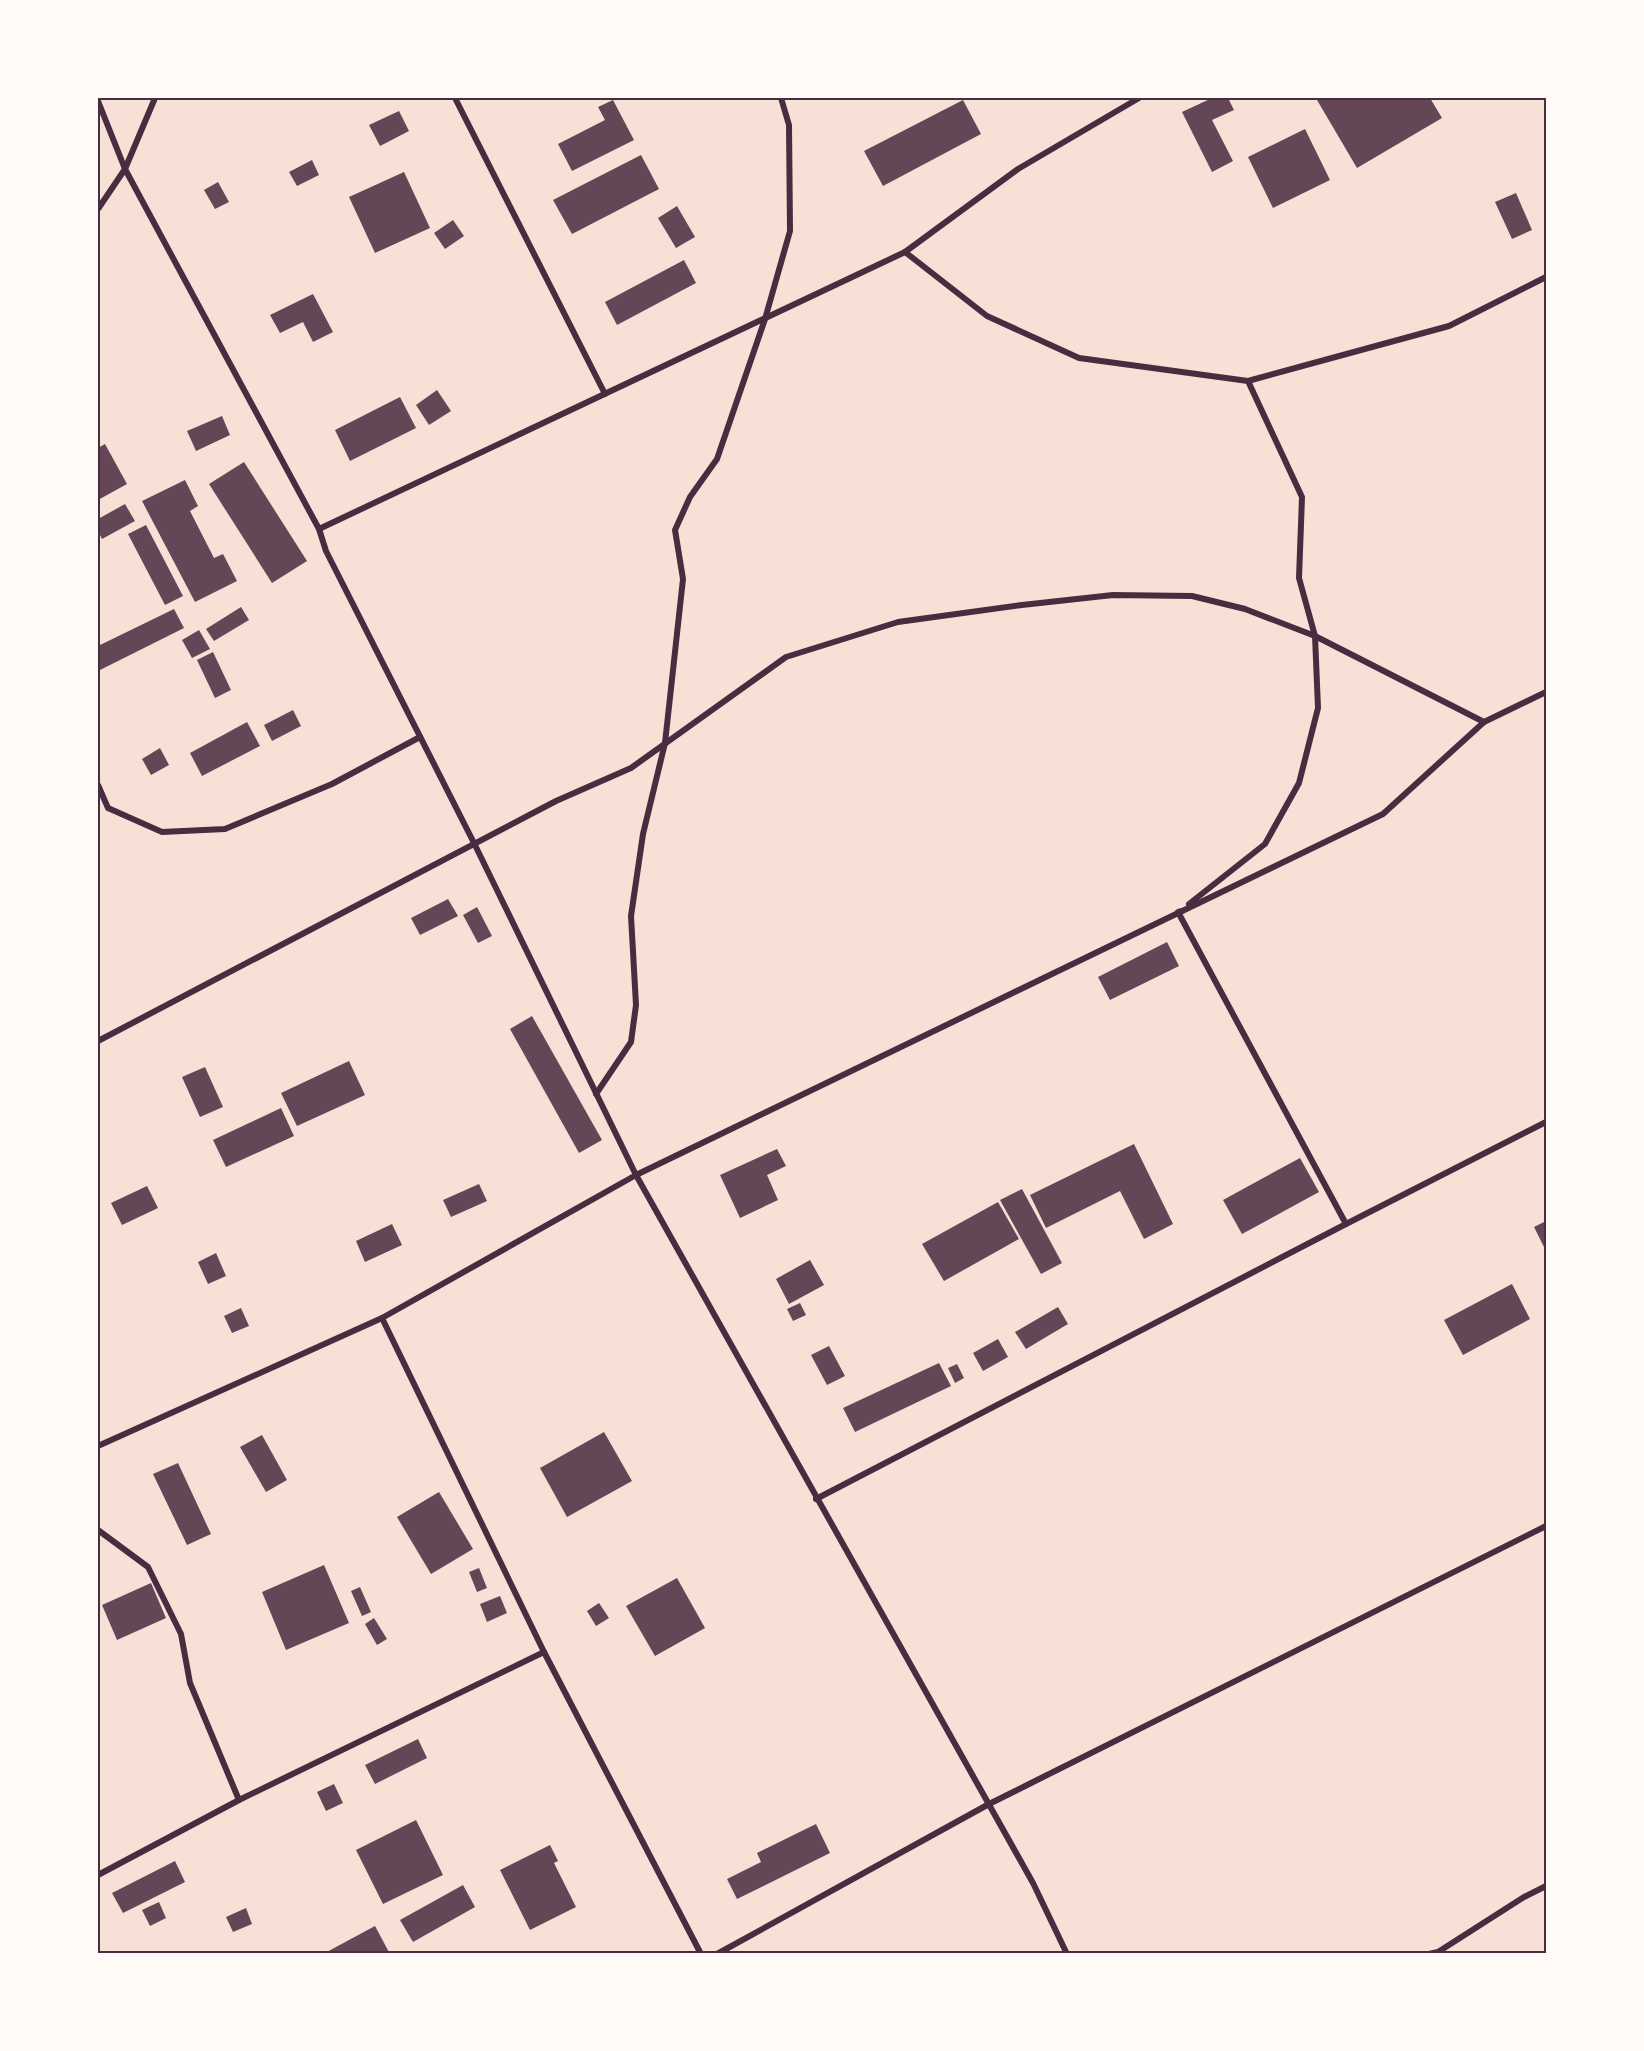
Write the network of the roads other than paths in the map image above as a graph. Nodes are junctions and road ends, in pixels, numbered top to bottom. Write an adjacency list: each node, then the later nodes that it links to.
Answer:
1 (155, 98): 6 (street)
2 (454, 98): 12 (street)
3 (781, 98): 10 (street)
4 (1139, 98): 8 (street)
5 (98, 101): 6 (street)
6 (125, 169): 7 (street); 13 (street)
7 (98, 209)
8 (905, 252): 10 (street); 11 (street)
9 (1546, 277): 11 (street)
10 (765, 319): 12 (street); 18 (street)
11 (1248, 381): 14 (street)
12 (605, 394): 13 (street)
13 (319, 529): 17 (street)
14 (1314, 636): 16 (street); 18 (street); 21 (street)
15 (1546, 692): 16 (street)
16 (1484, 722): 21 (street)
17 (420, 737): 19 (street); 20 (street)
18 (664, 743): 20 (street); 23 (street)
19 (98, 785)
20 (474, 843): 22 (street); 23 (street)
21 (1178, 912): 25 (street); 26 (street)
22 (98, 1041)
23 (596, 1094): 25 (street)
24 (1546, 1122): 26 (street)
25 (636, 1175): 27 (street); 29 (street)
26 (1346, 1224): 29 (street)
27 (382, 1318): 28 (street); 32 (street)
28 (98, 1446)
29 (816, 1500): 34 (street)
30 (1546, 1526): 34 (street)
31 (98, 1530): 33 (street)
32 (544, 1652): 33 (street); 37 (street)
33 (239, 1800): 35 (street)
34 (989, 1804): 38 (street); 39 (street)
35 (98, 1875)
36 (1546, 1886): 40 (street)
37 (701, 1953)
38 (717, 1953)
39 (1067, 1953)
40 (1429, 1953)

